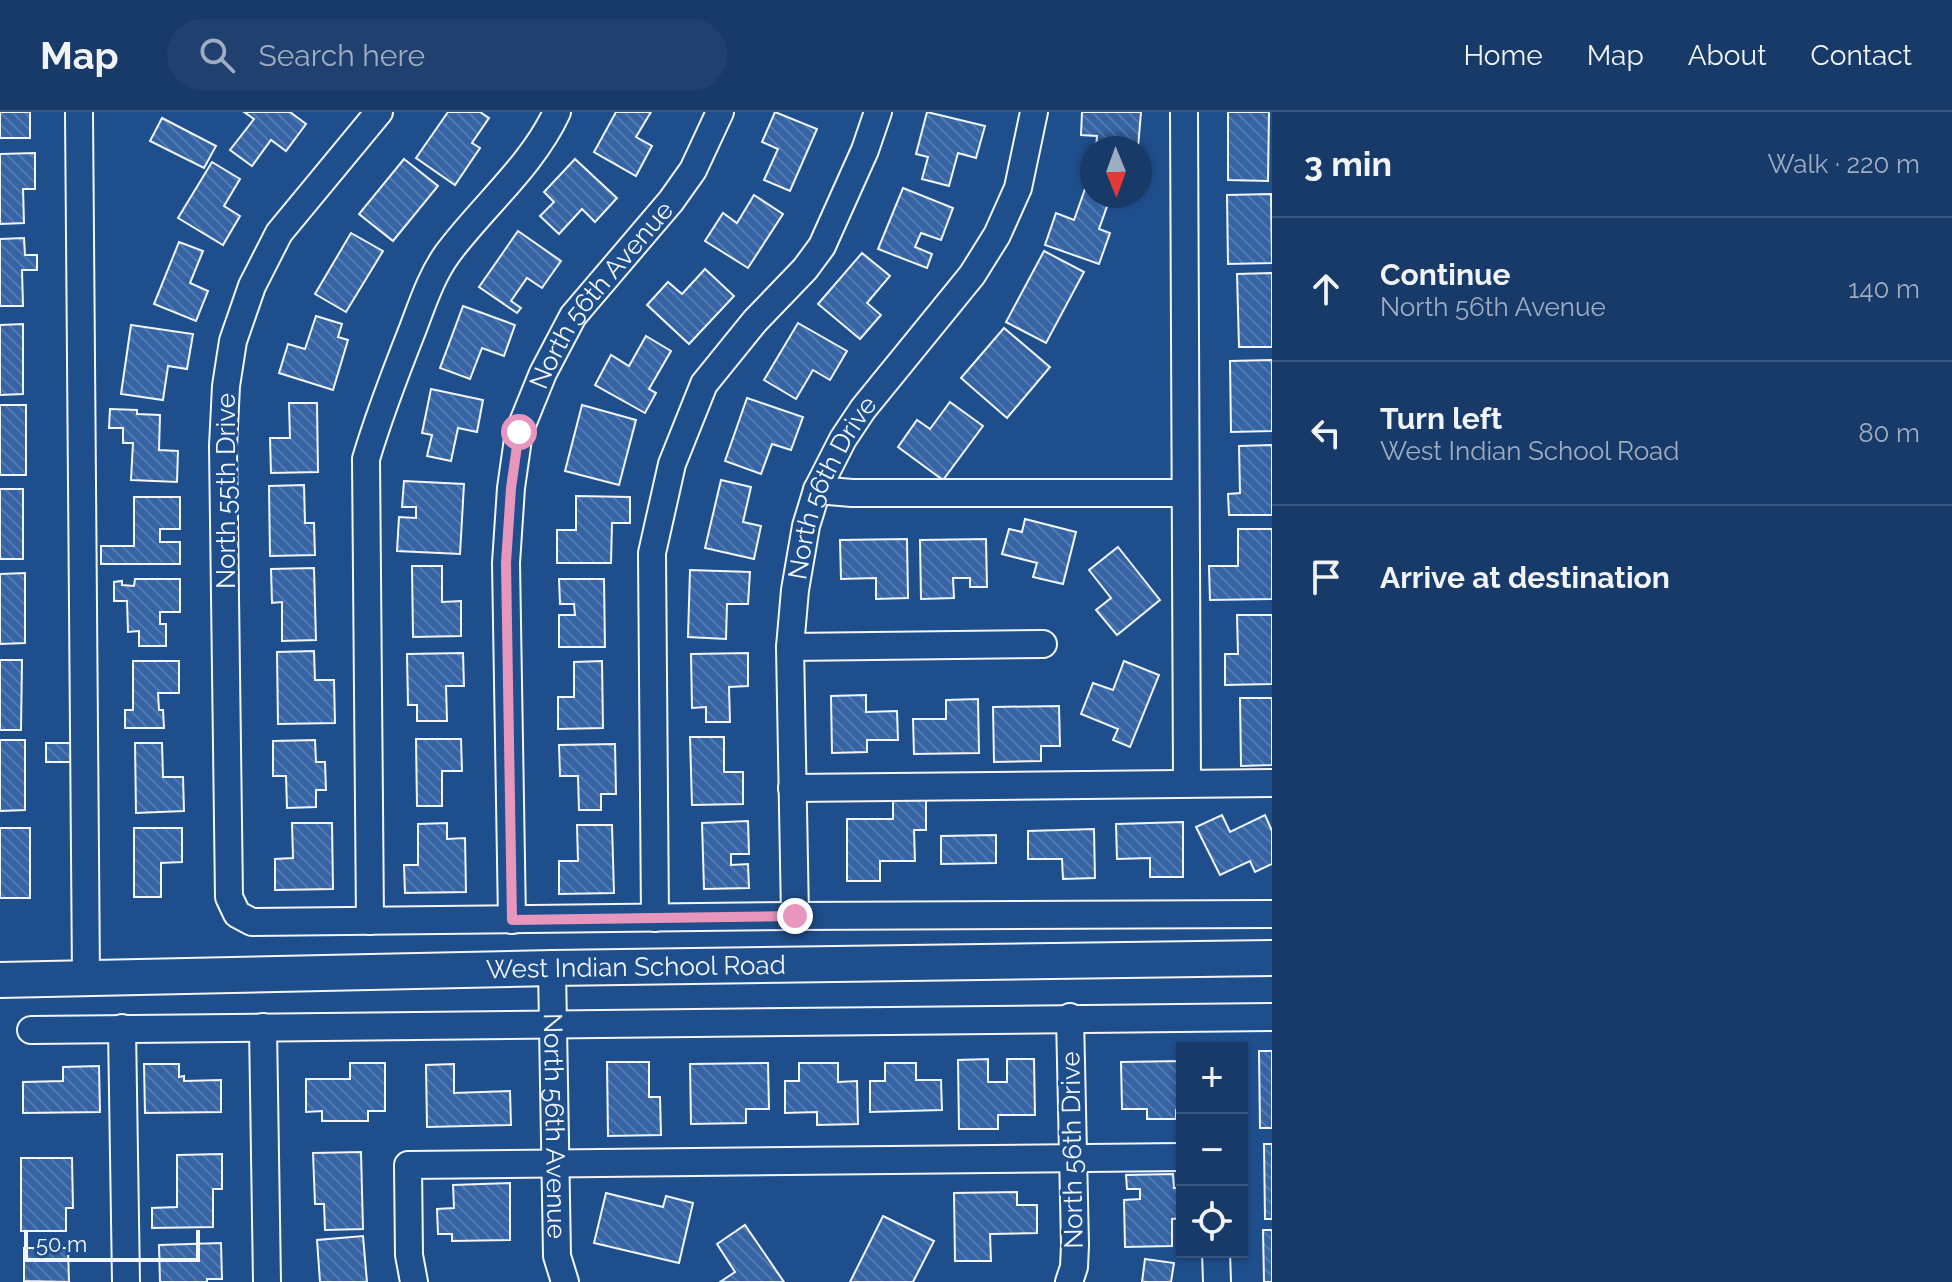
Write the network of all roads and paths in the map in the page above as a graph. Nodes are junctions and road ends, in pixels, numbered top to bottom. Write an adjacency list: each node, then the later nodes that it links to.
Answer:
1 (79, 112): 23 (street)
2 (379, 112): 15 (street, North 55th Drive)
3 (557, 112): 20 (street)
4 (720, 112): 19 (street, North 56th Avenue)
5 (878, 112): 18 (street)
6 (1034, 112): 8 (street, North 56th Drive)
7 (1184, 112): 9 (street)
8 (817, 490): 9 (street); 11 (street, North 56th Drive)
9 (1185, 493): 12 (street)
10 (1043, 644): 11 (street)
11 (790, 647): 14 (street, North 56th Drive)
12 (1187, 783): 13 (street); 14 (street)
13 (1272, 783)
14 (792, 788): 17 (street, North 56th Drive)
15 (237, 914): 20 (street, West Indian School Road)
16 (1272, 914): 17 (street, West Indian School Road)
17 (795, 916): 18 (street, West Indian School Road)
18 (655, 918): 19 (street, West Indian School Road)
19 (512, 920): 20 (street, West Indian School Road)
20 (370, 921)
21 (1272, 958): 22 (main road, West Indian School Road)
22 (552, 968): 23 (main road, West Indian School Road); 27 (street, North 56th Avenue)
23 (86, 978): 24 (main road, West Indian School Road)
24 (0, 980)
25 (1070, 1017): 26 (street, West Indian School Road); 27 (street, West Indian School Road); 32 (street, North 56th Drive)
26 (1272, 1017)
27 (553, 1024): 28 (street, West Indian School Road); 33 (street, North 56th Avenue)
28 (263, 1027): 29 (street, West Indian School Road); 36 (street)
29 (122, 1028): 30 (street, West Indian School Road); 35 (street)
30 (31, 1030)
31 (1176, 1157): 32 (street)
32 (1073, 1158): 33 (street); 39 (street, North 56th Drive)
33 (556, 1163): 37 (street); 38 (street, North 56th Avenue)
34 (1216, 1258): 40 (street)
35 (126, 1282)
36 (267, 1282)
37 (414, 1282)
38 (565, 1282)
39 (1069, 1282)
40 (1217, 1282)

